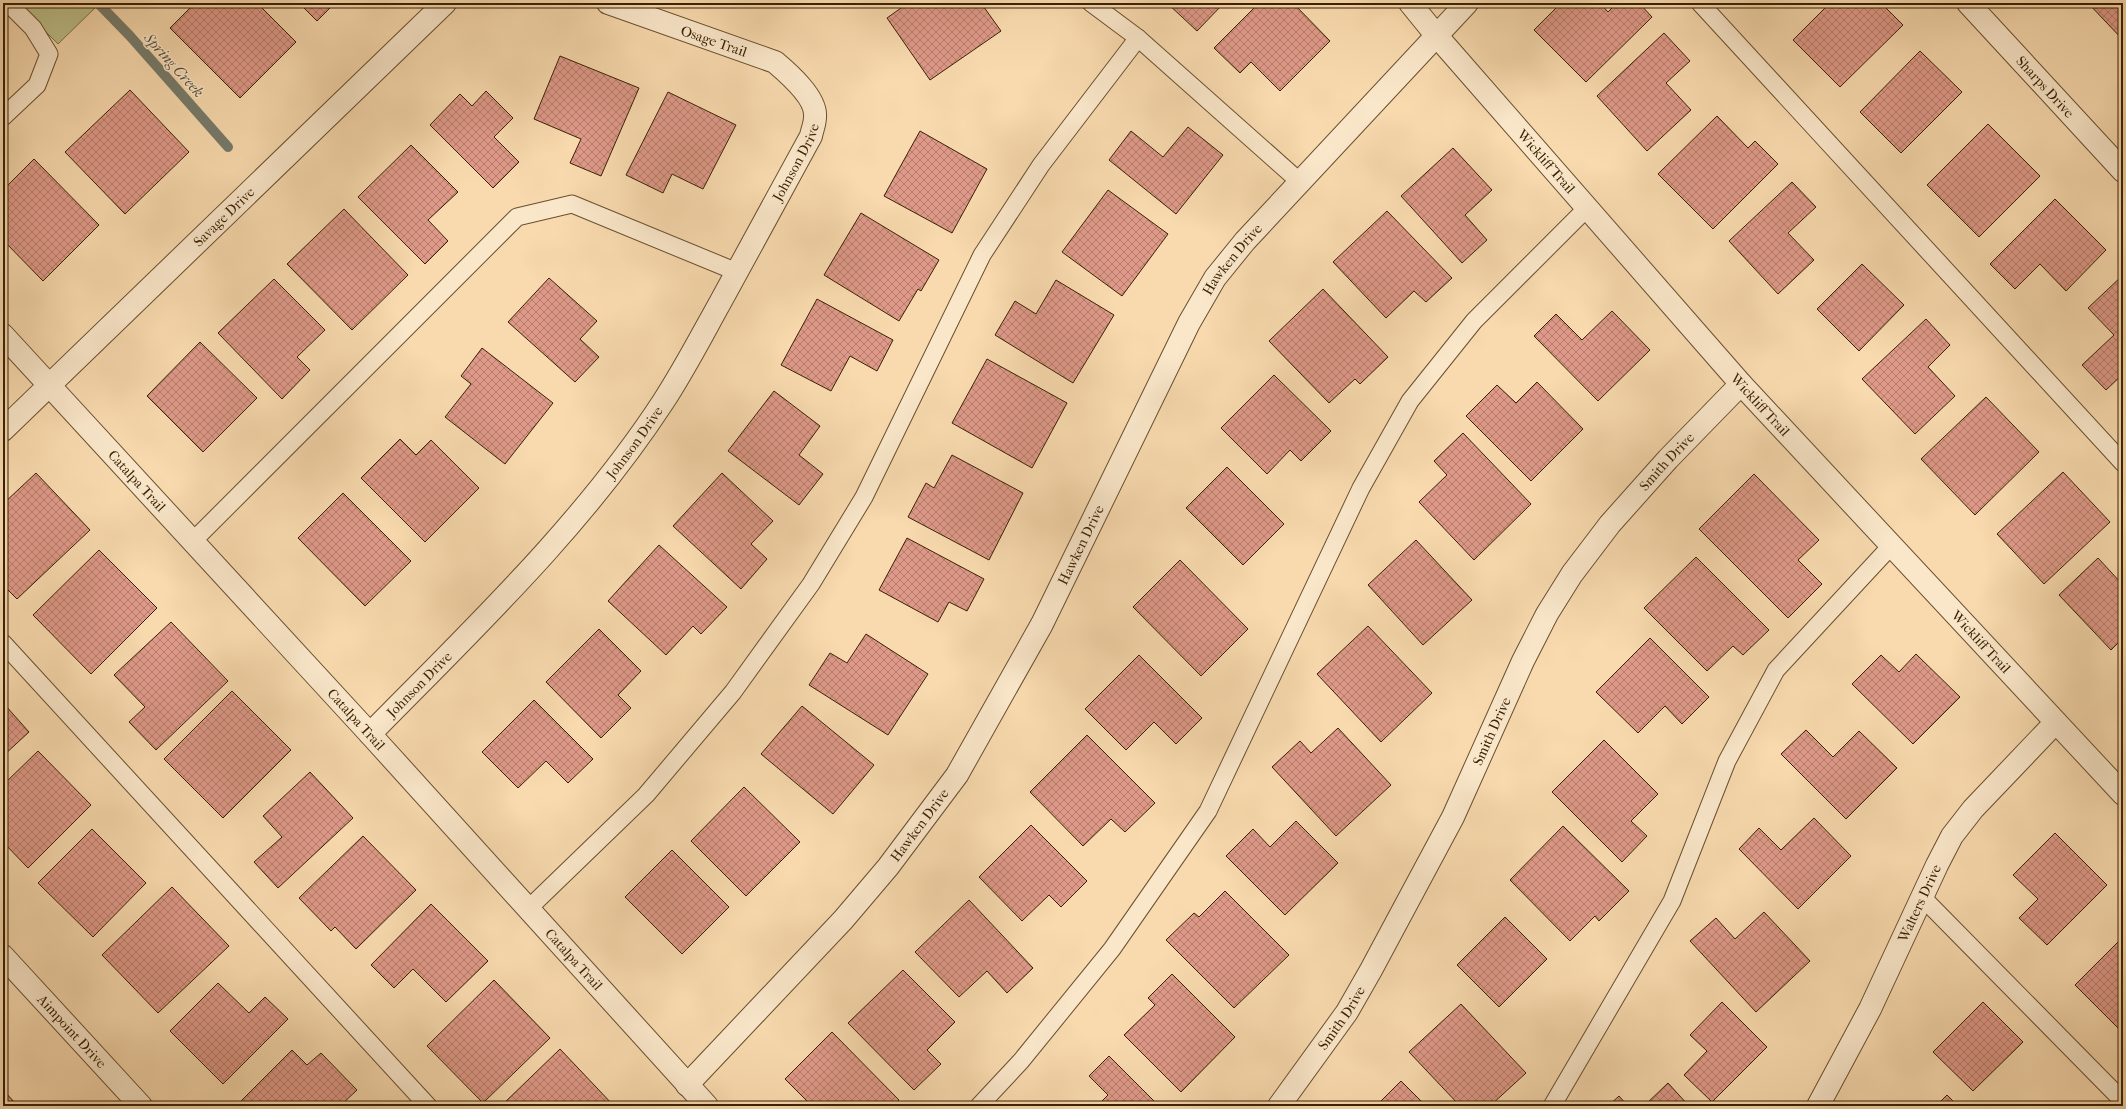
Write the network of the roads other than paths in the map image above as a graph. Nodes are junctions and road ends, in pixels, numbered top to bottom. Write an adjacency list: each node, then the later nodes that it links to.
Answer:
1 (8, 3): 12 (lane)
2 (445, 3): 18 (street, Savage Drive)
3 (608, 3): 11 (street, Osage Trail)
4 (1092, 3): 10 (lane)
5 (1410, 3): 9 (street, Wickliff Trail)
6 (1467, 3): 9 (street, Hawken Drive)
7 (1700, 3): 21 (lane)
8 (1968, 3): 13 (street, Sharps Drive)
9 (1436, 35): 14 (street, Hawken Drive); 15 (street, Wickliff Trail)
10 (1138, 38): 14 (lane); 29 (lane)
11 (809, 97): 16 (street, Johnson Drive)
12 (3, 117)
13 (2123, 171)
14 (1300, 182): 31 (street, Hawken Drive)
15 (1587, 208): 19 (street, Wickliff Trail); 36 (lane)
16 (736, 272): 22 (lane); 26 (street, Johnson Drive)
17 (3, 335): 18 (street, Catalpa Trail)
18 (50, 384): 20 (street, Savage Drive); 22 (street, Catalpa Trail)
19 (1741, 384): 23 (street, Wickliff Trail); 37 (street, Smith Drive)
20 (3, 430)
21 (2123, 463)
22 (193, 540): 26 (street, Catalpa Trail)
23 (1891, 546): 25 (street, Wickliff Trail); 38 (lane)
24 (3, 643): 34 (lane)
25 (2056, 723): 27 (street, Wickliff Trail); 28 (street, Walters Drive)
26 (370, 734): 29 (street, Catalpa Trail)
27 (2123, 794)
28 (1922, 897): 32 (lane); 39 (street, Walters Drive)
29 (528, 909): 31 (street, Catalpa Trail)
30 (3, 956): 33 (street, Aimpoint Drive)
31 (687, 1085): 35 (street, Catalpa Trail)
32 (2123, 1101)
33 (141, 1106)
34 (428, 1106)
35 (707, 1106)
36 (979, 1106)
37 (1279, 1106)
38 (1552, 1106)
39 (1818, 1106)

